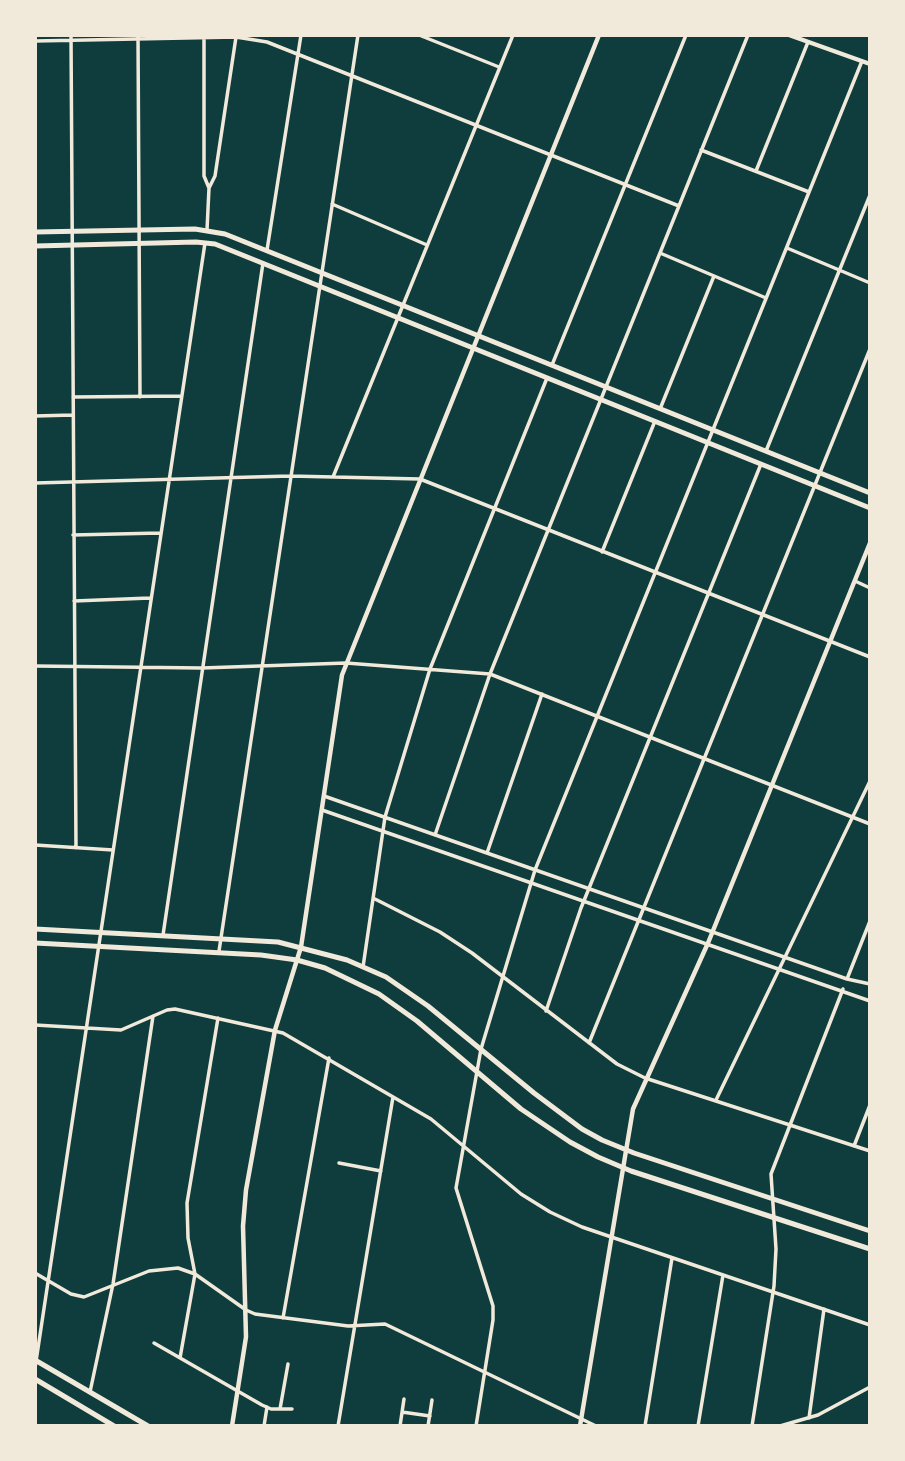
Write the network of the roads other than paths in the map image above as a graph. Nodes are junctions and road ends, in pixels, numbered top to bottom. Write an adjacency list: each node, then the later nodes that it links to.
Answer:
1 (300, 35): 15 (street)
2 (358, 35): 19 (street)
3 (419, 35): 18 (street)
4 (513, 35): 18 (street)
5 (599, 35): 22 (street)
6 (686, 35): 24 (street)
7 (748, 35): 21 (street)
8 (789, 35): 14 (street)
9 (204, 36): 10 (street); 11 (street); 25 (street)
10 (236, 36): 15 (street); 25 (street)
11 (138, 37): 12 (street); 30 (street)
12 (71, 38): 13 (street); 33 (street)
13 (35, 41)
14 (808, 42): 16 (street); 23 (street)
15 (297, 54): 19 (street); 40 (street)
16 (862, 61): 17 (street); 26 (street)
17 (870, 64)
18 (499, 67): 20 (street)
19 (352, 75): 20 (street); 28 (street)
20 (476, 124): 22 (street); 37 (street)
21 (701, 150): 23 (street); 29 (street)
22 (551, 154): 24 (street); 51 (street)
23 (756, 171): 26 (street)
24 (626, 184): 29 (street); 54 (street)
25 (209, 188): 31 (street)
26 (809, 192): 39 (street)
27 (870, 195): 43 (street)
28 (332, 204): 37 (street); 44 (street)
29 (679, 205): 41 (street)
30 (139, 230): 31 (main road); 33 (main road); 35 (street)
31 (207, 230): 40 (main road)
32 (35, 232): 33 (main road)
33 (72, 232): 36 (street)
34 (205, 243): 35 (main road); 42 (main road); 57 (street)
35 (139, 244): 36 (main road); 59 (street)
36 (72, 245): 38 (main road); 58 (street)
37 (427, 245): 49 (street)
38 (35, 246)
39 (787, 248): 43 (street); 48 (street)
40 (267, 250): 44 (main road)
41 (660, 253): 45 (street); 56 (street)
42 (263, 263): 47 (main road); 71 (street)
43 (839, 270): 46 (street); 67 (street)
44 (321, 272): 47 (street); 49 (main road)
45 (714, 276): 48 (street); 61 (street)
46 (870, 283)
47 (319, 286): 50 (main road); 70 (street)
48 (766, 298): 65 (street)
49 (403, 305): 50 (street); 51 (main road)
50 (398, 317): 52 (main road); 72 (street)
51 (478, 335): 52 (street); 54 (main road)
52 (473, 348): 55 (main road); 74 (street)
53 (870, 349): 69 (street)
54 (552, 365): 56 (main road)
55 (547, 378): 60 (main road); 79 (street)
56 (606, 387): 60 (street); 61 (main road)
57 (181, 396): 59 (street); 73 (street)
58 (73, 397): 59 (street); 62 (street)
59 (140, 397)
60 (601, 399): 64 (main road); 81 (street)
61 (660, 409): 65 (main road)
62 (73, 415): 63 (street); 75 (street)
63 (35, 416)
64 (655, 421): 66 (main road); 85 (street)
65 (713, 430): 66 (street); 67 (main road)
66 (708, 443): 68 (main road); 86 (street)
67 (766, 451): 69 (main road)
68 (761, 464): 77 (main road); 89 (street)
69 (820, 473): 77 (street); 78 (main road)
70 (290, 476): 71 (street); 72 (street); 96 (street)
71 (230, 477): 73 (street); 100 (street)
72 (333, 477): 74 (street)
73 (169, 479): 75 (street); 82 (street)
74 (420, 479): 79 (street); 95 (street)
75 (74, 482): 76 (street); 83 (street)
76 (35, 483)
77 (814, 486): 80 (main road); 92 (street)
78 (870, 492)
79 (495, 508): 81 (street); 101 (street)
80 (870, 508)
81 (548, 530): 85 (street); 102 (street)
82 (160, 533): 83 (street); 90 (street)
83 (74, 535): 91 (street)
84 (870, 543): 87 (street)
85 (602, 552): 86 (street)
86 (656, 574): 89 (street); 104 (street)
87 (855, 581): 88 (street); 93 (street)
88 (870, 588)
89 (708, 594): 92 (street); 105 (street)
90 (150, 598): 91 (street); 99 (street)
91 (74, 601): 98 (street)
92 (762, 615): 93 (street); 106 (street)
93 (830, 641): 94 (street); 108 (street)
94 (870, 657)
95 (346, 663): 96 (street); 101 (street); 109 (street)
96 (261, 665): 100 (street); 132 (street)
97 (35, 666): 98 (street)
98 (74, 667): 99 (street); 117 (street)
99 (139, 668): 100 (street); 118 (street)
100 (202, 668): 131 (street)
101 (430, 669): 102 (street); 111 (street)
102 (490, 674): 103 (street); 115 (street)
103 (541, 695): 104 (street); 119 (street)
104 (597, 716): 105 (street); 120 (street)
105 (650, 738): 106 (street); 122 (street)
106 (704, 760): 108 (street); 125 (street)
107 (870, 781): 112 (street)
108 (771, 786): 112 (street); 130 (street)
109 (324, 796): 110 (street); 111 (street)
110 (322, 810): 114 (street); 136 (street)
111 (385, 817): 114 (street); 115 (street)
112 (853, 818): 113 (street); 138 (street)
113 (870, 824)
114 (382, 830): 121 (street); 123 (street)
115 (435, 835): 119 (street)
116 (35, 845): 117 (street)
117 (76, 848): 118 (street)
118 (113, 850): 129 (street)
119 (487, 853): 120 (street)
120 (535, 870): 121 (street); 122 (street)
121 (531, 881): 124 (street); 142 (street)
122 (589, 888): 124 (street); 125 (street)
123 (373, 898): 140 (street); 142 (street)
124 (584, 900): 126 (street); 147 (street)
125 (644, 908): 126 (street); 130 (street)
126 (639, 919): 134 (street); 153 (street)
127 (870, 921): 143 (street)
128 (35, 929): 129 (main road)
129 (100, 932): 131 (main road); 135 (street)
130 (712, 932): 134 (street); 138 (street)
131 (163, 935): 132 (main road)
132 (221, 938): 136 (main road); 137 (street)
133 (35, 943): 135 (main road)
134 (708, 943): 141 (street); 157 (street)
135 (98, 946): 137 (main road); 151 (street)
136 (301, 947): 139 (street); 140 (main road)
137 (219, 951): 139 (main road)
138 (785, 957): 141 (street); 143 (street)
139 (297, 960): 152 (street); 156 (main road)
140 (363, 967): 154 (main road)
141 (780, 968): 145 (street); 159 (street)
142 (503, 976): 147 (street); 154 (street)
143 (847, 979): 144 (street)
144 (870, 984)
145 (843, 989): 146 (street); 161 (street)
146 (870, 1001)
147 (546, 1011): 153 (street)
148 (153, 1016): 149 (street); 151 (street); 179 (street)
149 (218, 1018): 152 (street); 176 (street)
150 (35, 1025): 151 (street)
151 (86, 1028): 178 (street)
152 (275, 1030): 155 (street); 182 (street)
153 (589, 1043): 157 (street)
154 (481, 1049): 156 (street); 164 (main road)
155 (329, 1058): 158 (street); 183 (street)
156 (476, 1071): 162 (street); 167 (main road)
157 (645, 1077): 159 (street); 164 (street)
158 (393, 1097): 162 (street); 168 (street)
159 (716, 1100): 161 (street)
160 (870, 1105): 163 (street)
161 (790, 1124): 163 (street); 169 (street)
162 (463, 1146): 172 (street); 191 (street)
163 (854, 1146): 165 (street)
164 (625, 1150): 167 (street); 169 (main road)
165 (870, 1151)
166 (338, 1163): 168 (street)
167 (622, 1168): 170 (main road); 172 (street)
168 (381, 1171): 184 (street)
169 (772, 1199): 170 (street); 171 (main road)
170 (774, 1219): 173 (main road); 180 (street)
171 (870, 1231)
172 (610, 1237): 174 (street); 204 (street)
173 (870, 1249)
174 (672, 1258): 177 (street); 214 (street)
175 (35, 1273): 178 (street)
176 (195, 1274): 179 (street); 182 (street); 187 (street)
177 (723, 1275): 180 (street); 215 (street)
178 (48, 1280): 179 (street); 188 (street)
179 (113, 1284): 195 (street)
180 (774, 1292): 181 (street); 216 (street)
181 (824, 1309): 185 (street); 203 (street)
182 (246, 1310): 183 (street); 194 (street)
183 (283, 1318): 184 (street)
184 (355, 1325): 191 (street); 209 (street)
185 (870, 1325)
186 (154, 1343): 187 (street)
187 (180, 1358): 194 (street)
188 (36, 1360): 190 (street); 195 (main road)
189 (288, 1364): 199 (street)
190 (35, 1368)
191 (484, 1372): 204 (street); 212 (street)
192 (35, 1380): 205 (main road)
193 (870, 1387): 203 (street)
194 (238, 1391): 198 (street); 207 (street)
195 (90, 1392): 206 (main road)
196 (404, 1399): 201 (street)
197 (432, 1400): 202 (street)
198 (267, 1407): 199 (street); 208 (street)
199 (280, 1409): 200 (street)
200 (292, 1409)
201 (402, 1412): 202 (street); 210 (street)
202 (430, 1416): 211 (street)
203 (808, 1418): 217 (street)
204 (580, 1423): 213 (street)
205 (114, 1426)
206 (148, 1426)
207 (233, 1426)
208 (264, 1426)
209 (338, 1426)
210 (400, 1426)
211 (428, 1426)
212 (476, 1426)
213 (596, 1426)
214 (645, 1426)
215 (698, 1426)
216 (752, 1426)
217 (780, 1426)

